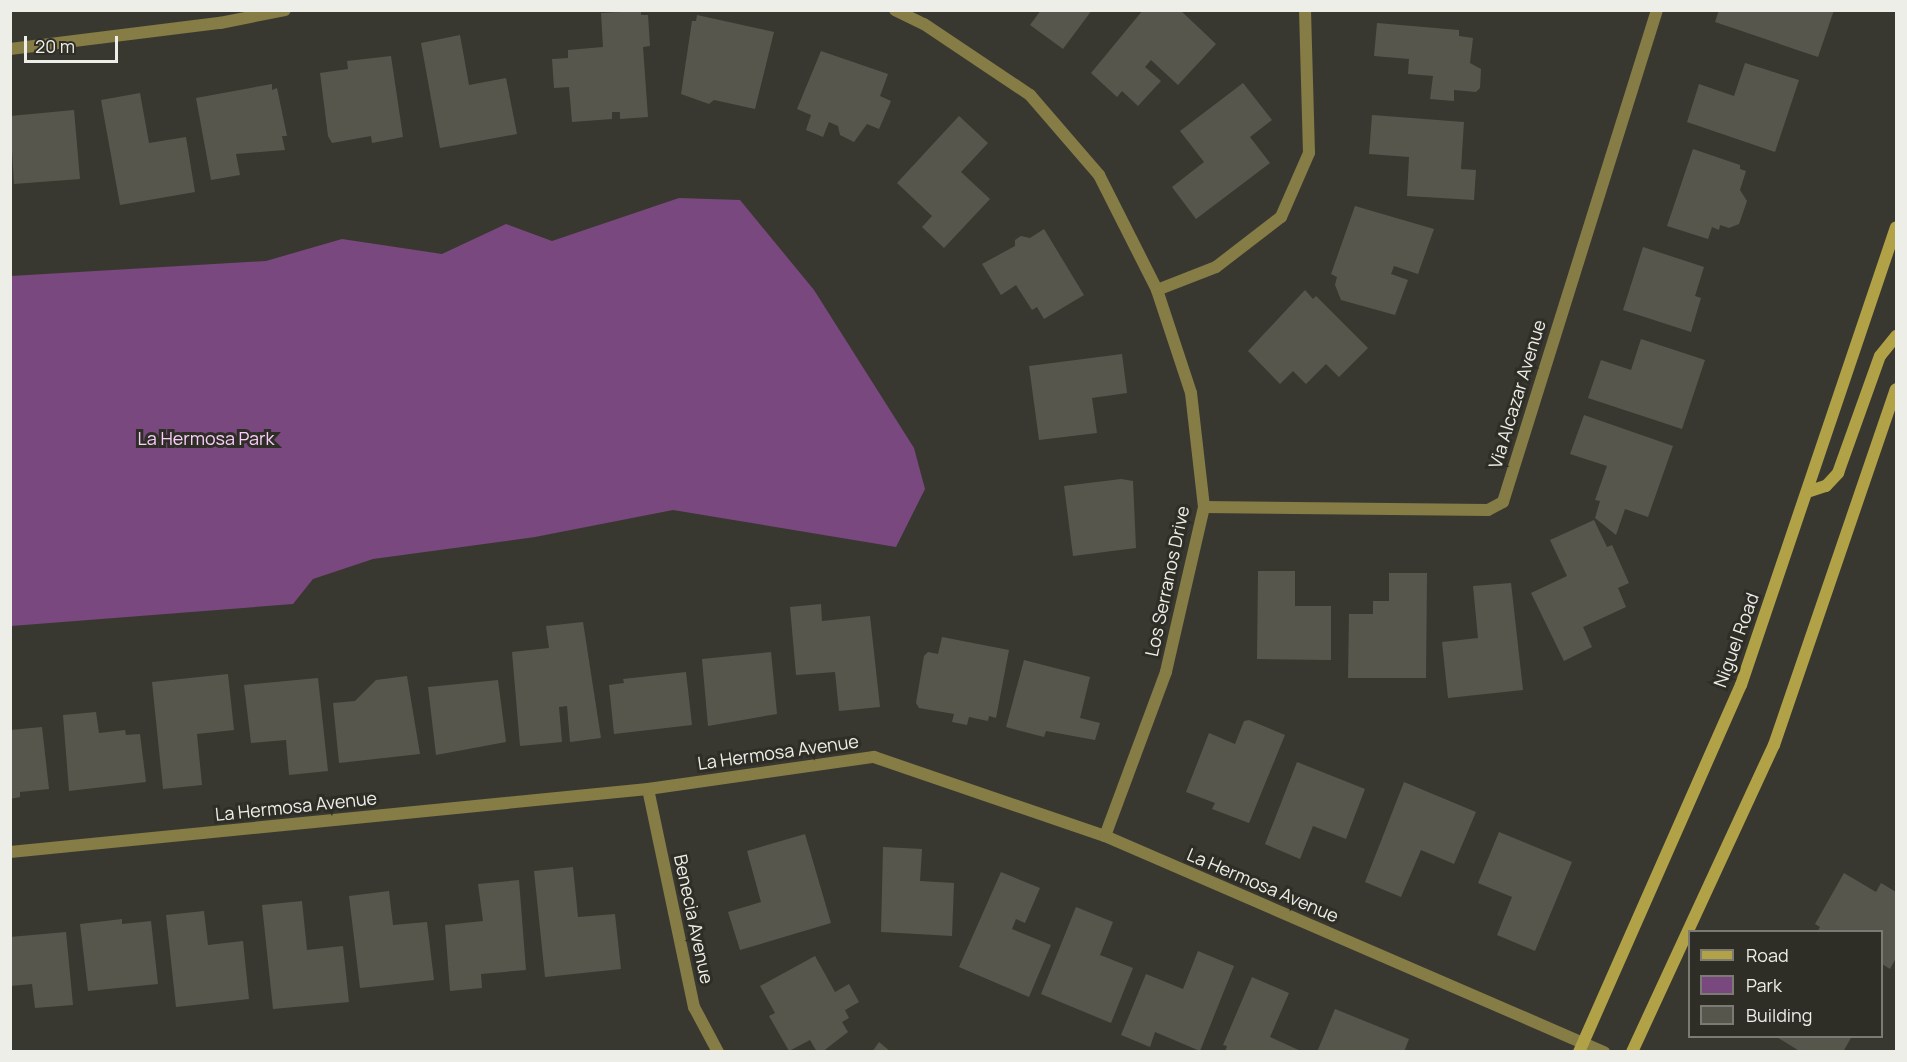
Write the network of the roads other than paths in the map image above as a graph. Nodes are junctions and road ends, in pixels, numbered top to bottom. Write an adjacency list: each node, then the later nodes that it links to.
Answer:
1 (285, 10): 5 (street)
2 (895, 10): 7 (street, Los Serranos Drive)
3 (1305, 10): 7 (street)
4 (1657, 10): 11 (street, Via Alcazar Avenue)
5 (10, 49)
6 (1896, 228): 10 (main road, Niguel Road)
7 (1157, 290): 11 (street, Los Serranos Drive)
8 (1896, 336): 10 (main road)
9 (1896, 389): 15 (main road)
10 (1808, 492): 17 (main road, Niguel Road)
11 (1204, 507): 13 (street, Los Serranos Drive)
12 (648, 789): 13 (street, La Hermosa Avenue); 14 (street, La Hermosa Avenue); 18 (street, Benecia Avenue)
13 (1105, 836): 17 (street, La Hermosa Avenue)
14 (10, 852)
15 (1688, 930)
16 (1688, 931): 20 (main road)
17 (1581, 1048): 19 (street, La Hermosa Avenue)
18 (718, 1052)
19 (1604, 1052)
20 (1632, 1052)

